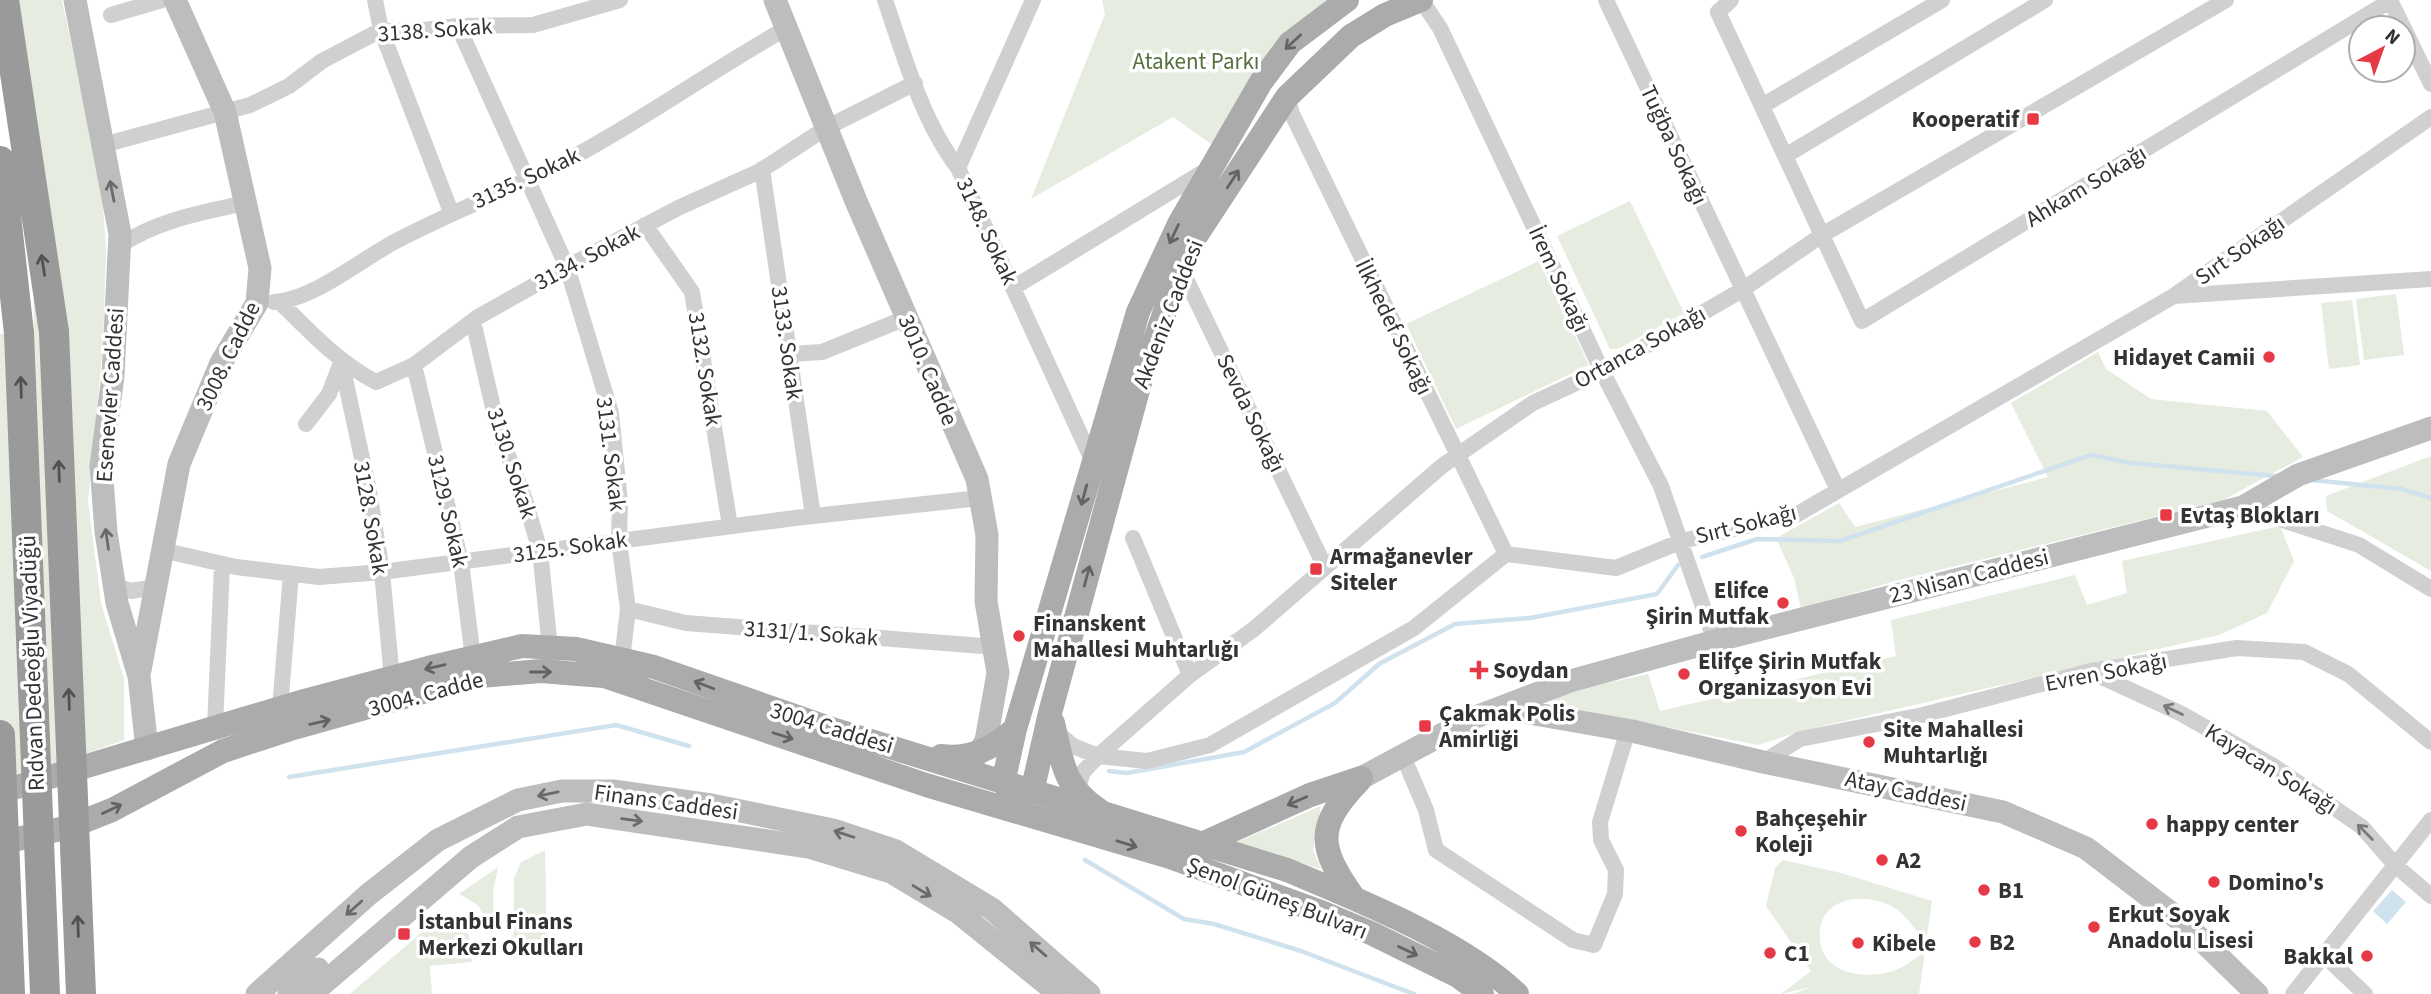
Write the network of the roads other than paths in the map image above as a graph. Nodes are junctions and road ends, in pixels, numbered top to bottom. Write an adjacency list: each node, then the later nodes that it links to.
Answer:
1 (4, 0): 121 (highway, one-way to 1, bridge)
2 (75, 0): 29 (street, Esenevler Caddesi)
3 (162, 0): 18 (street)
4 (175, 0): 26 (street, 3008. Cadde)
5 (375, 0): 21 (street)
6 (620, 0): 19 (street, 3138. Sokak)
7 (775, 0): 20 (street, 3010. Cadde)
8 (885, 0): 22 (street, 3148. Sokak)
9 (1033, 0): 32 (street)
10 (1347, 0): 34 (main road, Akdeniz Caddesi, one-way to 34)
11 (1421, 0): 24 (main road, Akdeniz Caddesi); 53 (street, İrem Sokağı)
12 (1606, 0): 45 (street, Tuğba Sokağı)
13 (1731, 0): 25 (street)
14 (1942, 0): 25 (street)
15 (2045, 0): 30 (street)
16 (2226, 0): 39 (street, Ortanca Sokağı)
17 (2390, 1): 23 (street); 39 (street, Ahkam Sokağı)
18 (111, 15)
19 (458, 26): 21 (street, 3138. Sokak); 35 (street, 3131. Sokak)
20 (785, 29): 28 (street, 3010. Cadde); 35 (street, 3135. Sokak)
21 (381, 30): 26 (street, 3138. Sokak); 37 (street)
22 (915, 83): 28 (street, 3134. Sokak); 32 (street, 3148. Sokak)
23 (2431, 84)
24 (1287, 97): 41 (main road, Akdeniz Caddesi, one-way to 24); 56 (street, İlkhedef Sokağı)
25 (1762, 106): 30 (street)
26 (225, 112): 29 (street, 3138. Sokak); 36 (street, 3008. Cadde)
27 (2431, 117): 46 (street, Sırt Sokağı)
28 (826, 128): 33 (street, 3134. Sokak); 48 (street, 3010. Cadde)
29 (103, 145): 40 (street, Esenevler Caddesi, one-way to 29)
30 (1785, 156): 39 (street)
31 (0, 161): 120 (highway, Rıdvan Dedeoğlu Viyadüğü, one-way to 31, bridge)
32 (958, 168): 44 (street, 3148. Sokak)
33 (762, 169): 38 (street, 3134. Sokak); 50 (street, 3133. Sokak)
34 (1208, 169): 44 (street); 57 (main road, Akdeniz Caddesi, one-way to 57)
35 (525, 179): 37 (street, 3135. Sokak); 42 (street, 3131. Sokak)
36 (245, 203): 40 (street); 47 (street, 3008. Cadde)
37 (451, 212): 47 (street, 3135. Sokak)
38 (645, 225): 42 (street, 3134. Sokak); 62 (street, 3132. Sokak)
39 (1822, 234): 45 (street, Ortanca Sokağı)
40 (120, 246): 74 (street, Esenevler Caddesi, one-way to 40)
41 (1185, 258): 71 (street, Sevda Sokağı); 89 (main road, Akdeniz Caddesi, one-way to 41)
42 (567, 267): 49 (street, 3134. Sokak); 64 (street, 3131. Sokak)
43 (2431, 279): 46 (street)
44 (1013, 288): 57 (street, 3148. Sokak)
45 (1742, 290): 53 (street, Ortanca Sokağı); 58 (street, Tuğba Sokağı)
46 (2172, 297): 58 (street, Sırt Sokağı)
47 (268, 302): 51 (street, 3134. Sokak); 66 (street, 3008. Cadde)
48 (906, 318): 50 (street); 59 (street, 3010. Cadde)
49 (473, 321): 52 (street, 3134. Sokak); 67 (street, 3130. Sokak)
50 (789, 354): 61 (street, 3133. Sokak)
51 (341, 360): 52 (street, 3134. Sokak); 54 (street); 72 (street, 3128. Sokak)
52 (414, 365): 69 (street, 3129. Sokak)
53 (1602, 371): 56 (street, Ortanca Sokağı); 65 (street, İrem Sokağı)
54 (306, 424)
55 (2431, 428): 60 (street, 23 Nisan Caddesi)
56 (1456, 457): 68 (street, İlkhedef Sokağı); 71 (street, Ortanca Sokağı)
57 (1093, 462): 91 (main road, Akdeniz Caddesi, one-way to 91)
58 (1838, 490): 65 (street, Sırt Sokağı)
59 (980, 498): 61 (street, 3125. Sokak); 79 (street, 3010. Cadde)
60 (2243, 507): 76 (street); 78 (street, 23 Nisan Caddesi)
61 (813, 516): 62 (street, 3125. Sokak)
62 (730, 526): 64 (street, 3125. Sokak)
63 (1133, 538): 84 (street)
64 (619, 541): 67 (street, 3125. Sokak); 77 (street, 3131. Sokak)
65 (1682, 541): 68 (street, Sırt Sokağı); 78 (street, İrem Sokağı)
66 (162, 550): 70 (street, 3125. Sokak); 75 (street, 3008. Cadde)
67 (540, 551): 69 (street, 3125. Sokak); 80 (street, 3130. Sokak)
68 (1506, 554): 99 (street)
69 (461, 562): 72 (street, 3125. Sokak); 81 (street, 3129. Sokak)
70 (222, 564): 73 (street, 3125. Sokak); 90 (street)
71 (1325, 567): 84 (street, Ortanca Sokağı)
72 (382, 572): 73 (street, 3125. Sokak); 86 (street, 3128. Sokak)
73 (291, 574): 87 (street)
74 (114, 585): 75 (street); 85 (street, Esenevler Caddesi)
75 (155, 587): 85 (street, 3008. Cadde)
76 (2431, 589)
77 (628, 609): 79 (street, 3131/1. Sokak); 82 (street, 3131. Sokak)
78 (1715, 640): 88 (street, 23 Nisan Caddesi)
79 (996, 647): 98 (street, 3010. Cadde)
80 (550, 648): 81 (main road, 3004. Cadde); 82 (main road, 3004 Caddesi)
81 (473, 658): 86 (main road, 3004. Cadde, one-way to 86)
82 (622, 660): 97 (main road, 3004 Caddesi, one-way to 82)
83 (2091, 671): 94 (street, Evren Sokağı); 95 (street, Evren Sokağı); 115 (street, Kayacan Sokağı, one-way to 83)
84 (1190, 675): 99 (street, Ortanca Sokağı)
85 (139, 676): 96 (street, Esenevler Caddesi)
86 (392, 678): 87 (main road, 3004. Cadde)
87 (280, 708): 90 (main road, 3004. Cadde)
88 (1501, 708): 92 (street, Atay Caddesi); 100 (street, 23 Nisan Caddesi)
89 (1053, 722): 99 (street); 106 (main road, Akdeniz Caddesi); 107 (main road)
90 (215, 727): 96 (main road, 3004. Cadde)
91 (1015, 729): 98 (main road); 106 (main road, Akdeniz Caddesi)
92 (1628, 730): 100 (street); 101 (street, Atay Caddesi)
93 (0, 735): 119 (highway, Rıdvan Dedeoğlu Viyadüğü, bridge)
94 (1800, 739): 101 (street, Evren Sokağı); 102 (street)
95 (2431, 742)
96 (147, 749): 104 (main road, Esenevler Caddesi); 105 (main road, 3004. Cadde)
97 (909, 752): 98 (main road); 106 (main road, 3004 Caddesi)
98 (978, 754)
99 (1098, 756): 107 (street, Ortanca Sokağı)
100 (1403, 756): 103 (street, 23 Nisan Caddesi)
101 (1763, 762): 102 (street, Atay Caddesi)
102 (1799, 769): 129 (street, Atay Caddesi)
103 (1361, 778): 114 (main road, one-way to 114); 117 (main road)
104 (146, 790): 108 (main road, 3004. Cadde, one-way to 108); 113 (main road, 3004. Cadde, one-way to 104)
105 (0, 792)
106 (1021, 797): 108 (main road, 3004 Caddesi); 109 (main road, 3004 Caddesi); 111 (main road, 3004 Caddesi)
107 (1082, 798): 109 (main road)
108 (984, 802)
109 (1112, 818): 114 (main road, Şenol Güneş Bulvarı)
110 (2431, 820): 115 (street)
111 (1061, 824): 127 (main road, Şenol Güneş Bulvarı, one-way to 127)
112 (518, 827): 123 (street, Finans Caddesi); 124 (street, Finans Caddesi); 125 (street, Finans Caddesi, one-way to 125)
113 (0, 843)
114 (1202, 844): 117 (main road, Şenol Güneş Bulvarı)
115 (2396, 866): 116 (street, Kayacan Sokağı); 118 (street)
116 (2431, 896)
117 (1354, 898): 128 (main road, Şenol Güneş Bulvarı)
118 (2323, 955): 130 (street); 131 (street)
119 (10, 994)
120 (45, 994)
121 (81, 994)
122 (257, 994): 126 (street, Finans Caddesi, one-way to 122)
123 (289, 994)
124 (311, 994)
125 (1059, 994)
126 (1089, 994)
127 (1482, 994)
128 (1517, 994)
129 (2257, 994)
130 (2293, 994)
131 (2365, 994)

